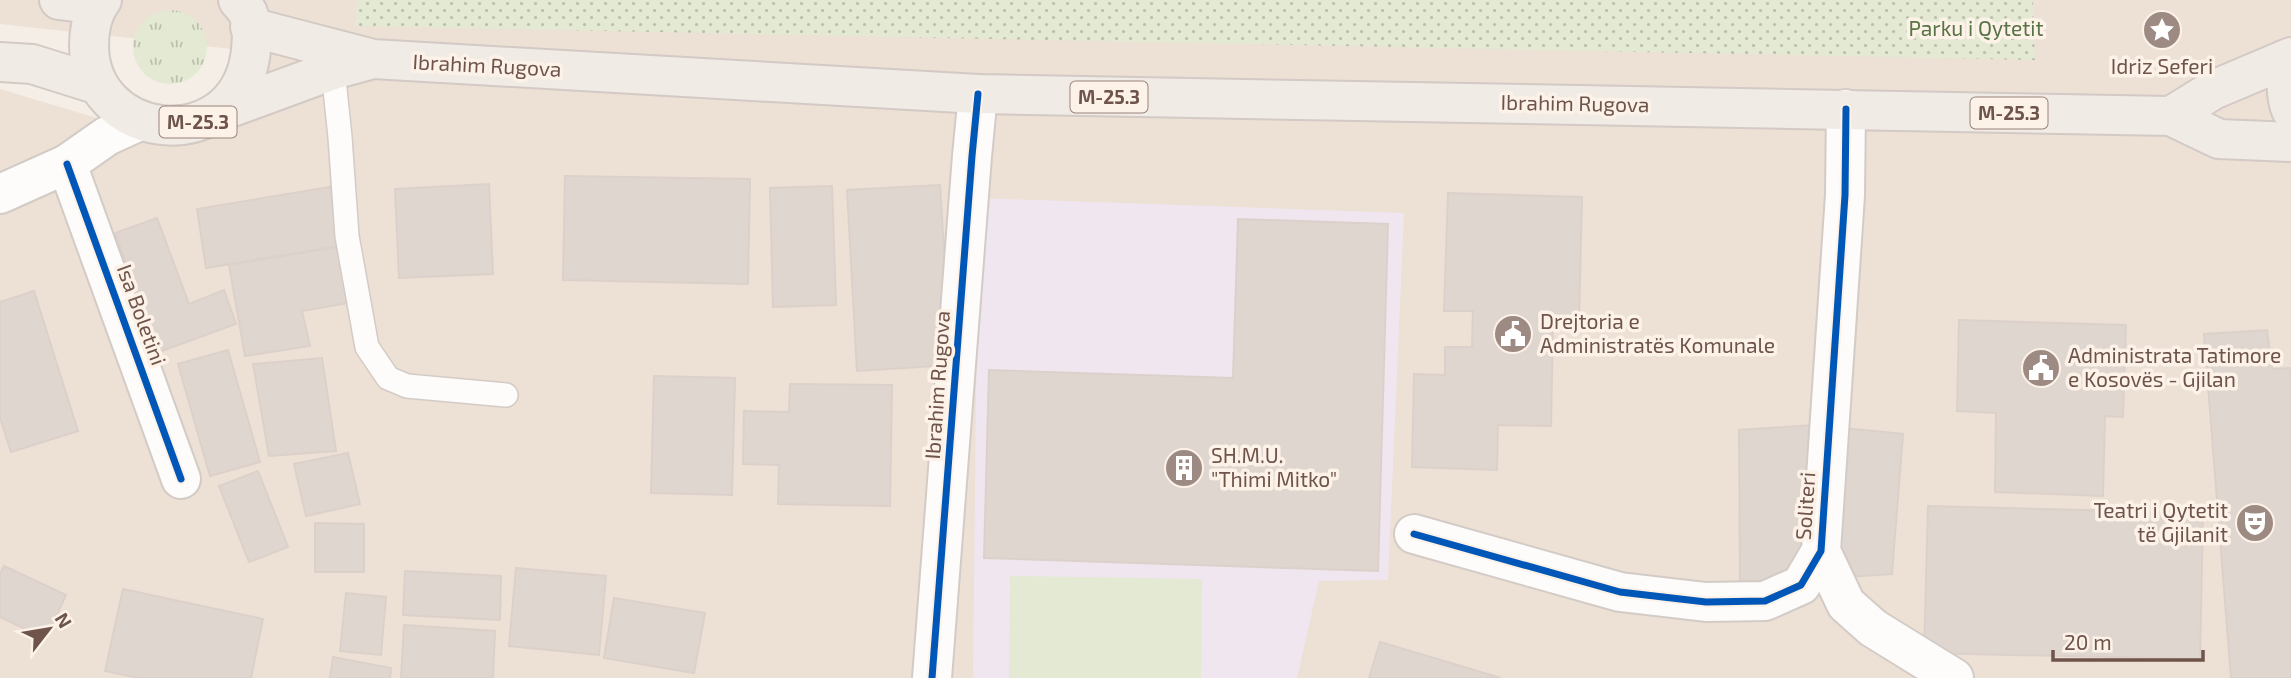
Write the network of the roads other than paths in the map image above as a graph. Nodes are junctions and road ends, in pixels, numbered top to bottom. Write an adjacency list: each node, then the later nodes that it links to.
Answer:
1 (59, 0): 2 (main road, Ibrahim Rugova / M-25.3)
2 (100, 3): 9 (main road, Ibrahim Rugova / M-25.3)
3 (248, 10): 5 (main road, Ibrahim Rugova / M-25.3); 13 (main road, Ibrahim Rugova / M-25.3)
4 (2291, 57): 14 (main road)
5 (373, 59): 8 (main road, Ibrahim Rugova / M-25.3); 10 (main road, Ibrahim Rugova / M-25.3)
6 (0, 62): 9 (main road, Ibrahim Rugova / M-25.3)
7 (2291, 64): 12 (main road)
8 (333, 71): 13 (main road, Ibrahim Rugova / M-25.3); 19 (lane)
9 (99, 85): 15 (main road, Ibrahim Rugova / M-25.3)
10 (978, 94): 11 (main road, Ibrahim Rugova / M-25.3); 23 (street, Ibrahim Rugova)
11 (1846, 109): 14 (main road, Ibrahim Rugova / M-25.3); 22 (street, Soliteri)
12 (2291, 110)
13 (214, 114): 15 (main road, Ibrahim Rugova / M-25.3)
14 (2171, 116): 16 (main road, Ibrahim Rugova / M-25.3)
15 (140, 121): 17 (street)
16 (2291, 142)
17 (67, 164): 18 (street); 20 (street, Isa Boletini)
18 (0, 194)
19 (506, 395)
20 (181, 479)
21 (1414, 534): 22 (street, Soliteri)
22 (1821, 551): 24 (street)
23 (932, 678)
24 (1954, 678)

